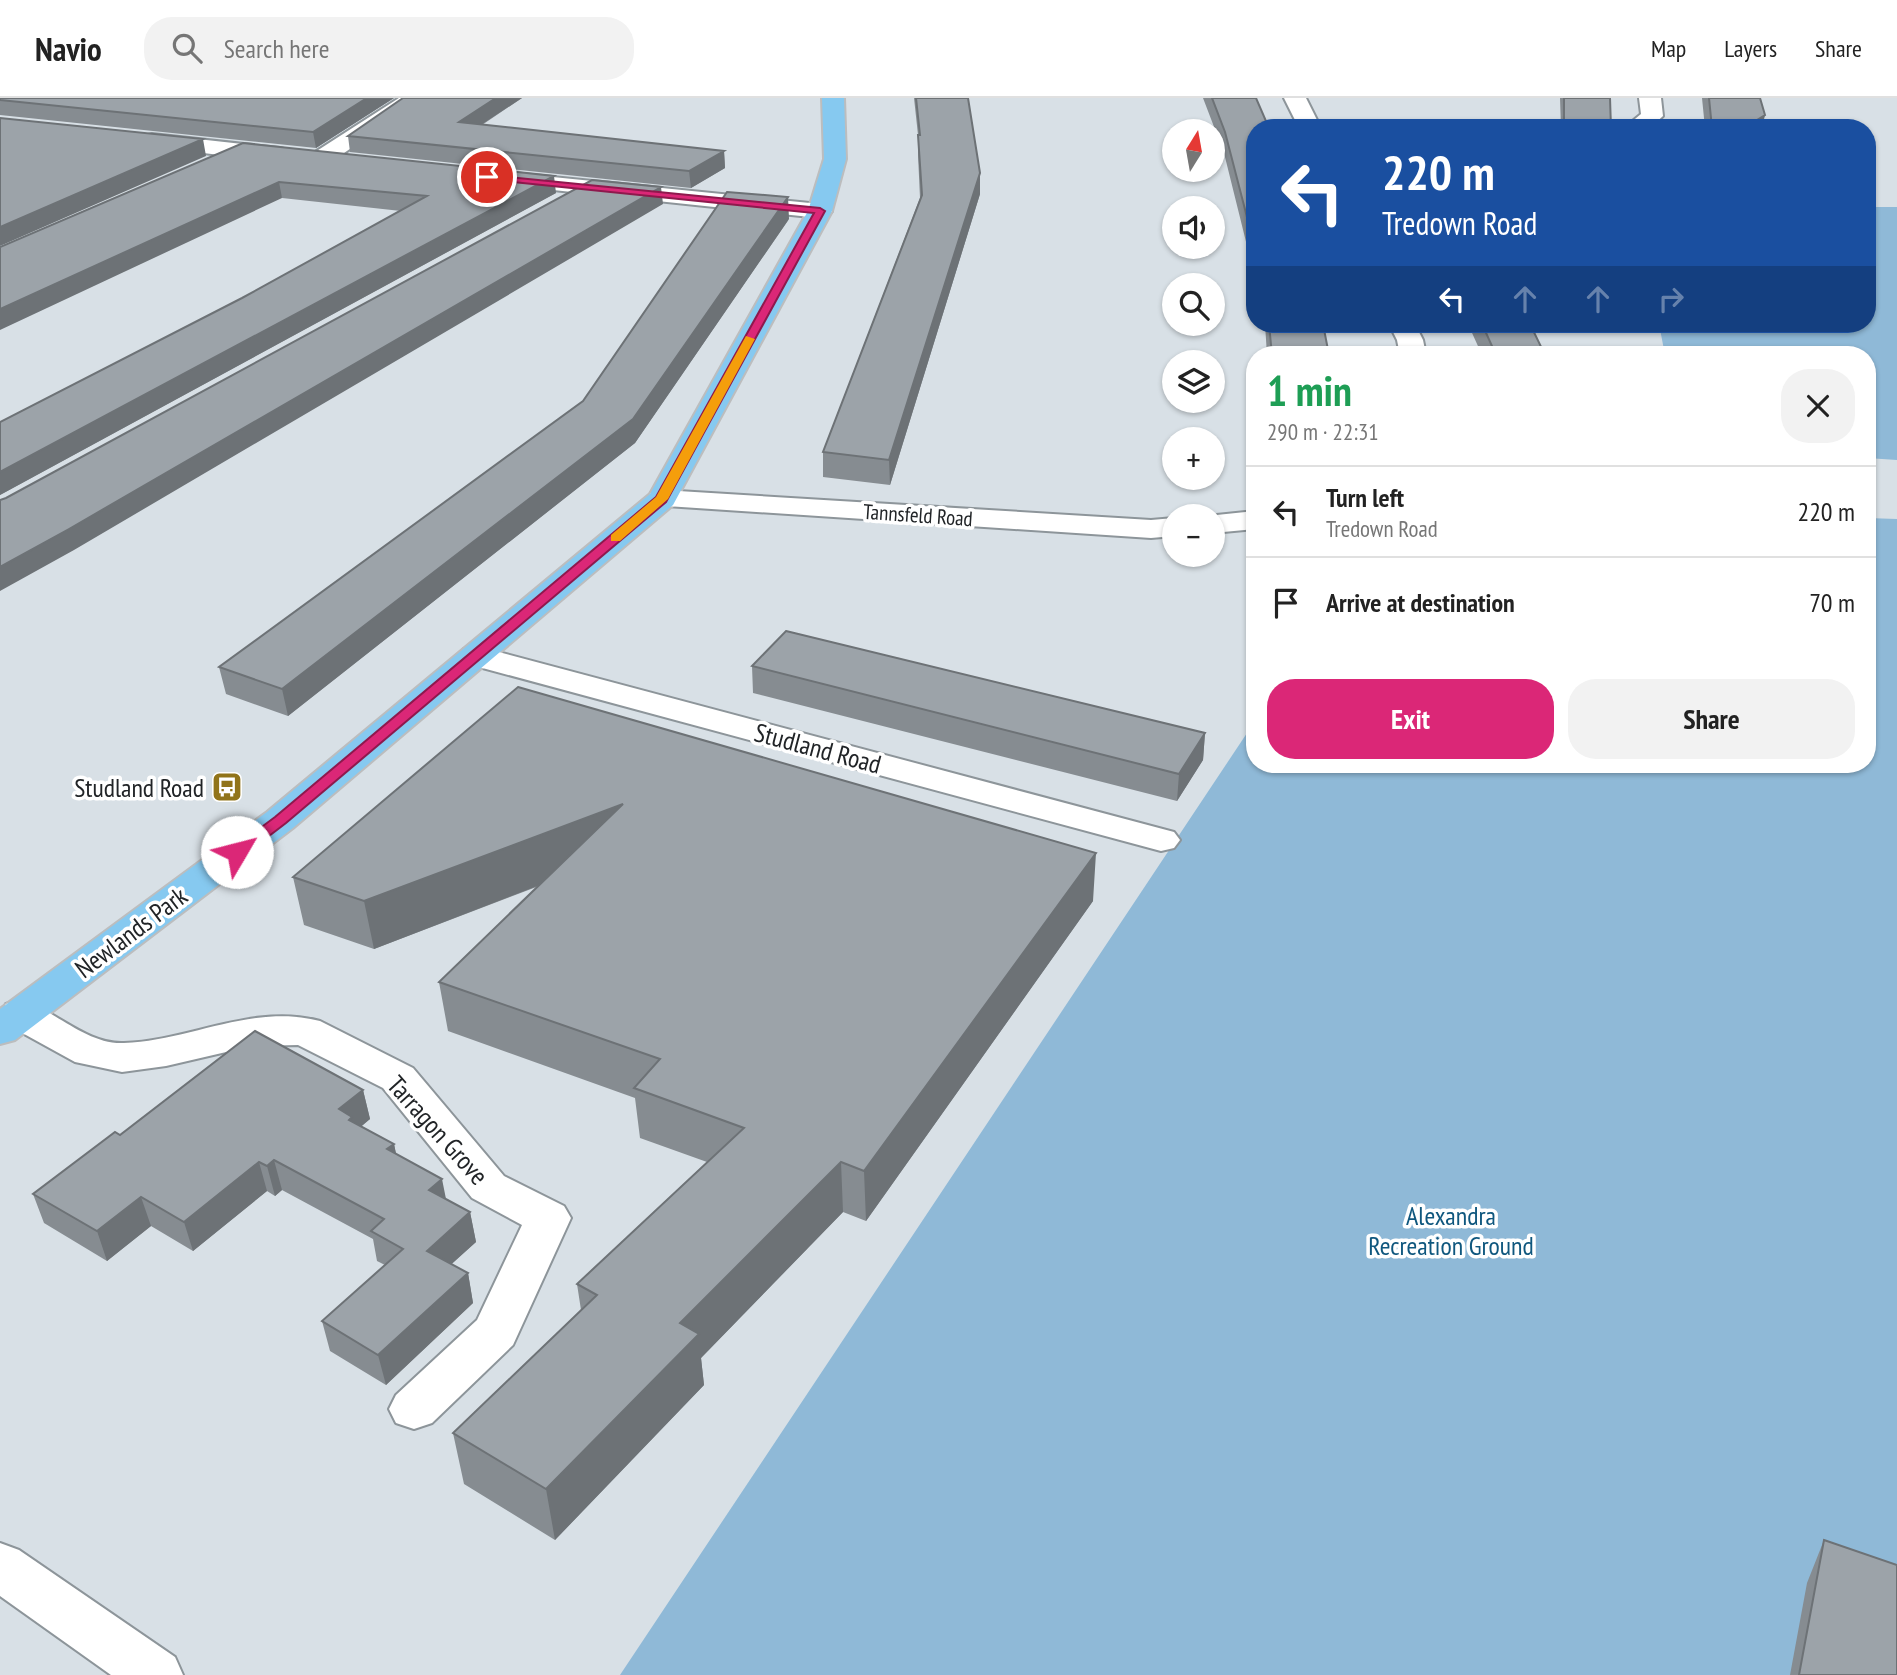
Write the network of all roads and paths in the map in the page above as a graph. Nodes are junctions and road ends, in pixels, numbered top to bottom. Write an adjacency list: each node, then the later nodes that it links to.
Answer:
1 (413, 98): 9 (street)
2 (832, 98): 15 (main road, Newlands Park)
3 (1295, 98): 5 (street)
4 (1650, 98): 6 (street)
5 (1306, 119)
6 (1648, 119)
7 (133, 139): 8 (street)
8 (240, 151): 9 (street); 11 (street)
9 (320, 159): 10 (street)
10 (359, 163)
11 (202, 168)
12 (479, 177): 13 (street)
13 (587, 188): 14 (street); 15 (street)
14 (550, 208)
15 (820, 211): 16 (main road, Newlands Park)
16 (662, 499): 19 (street, Tannsfeld Road); 20 (main road, Newlands Park)
17 (1246, 521): 18 (street)
18 (1225, 523)
19 (1162, 528)
20 (476, 656): 21 (street, Studland Road); 22 (main road, Newlands Park)
21 (1161, 840)
22 (11, 1022): 23 (street, Tarragon Grove)
23 (414, 1409)
24 (0, 1566): 25 (street)
25 (155, 1675)

